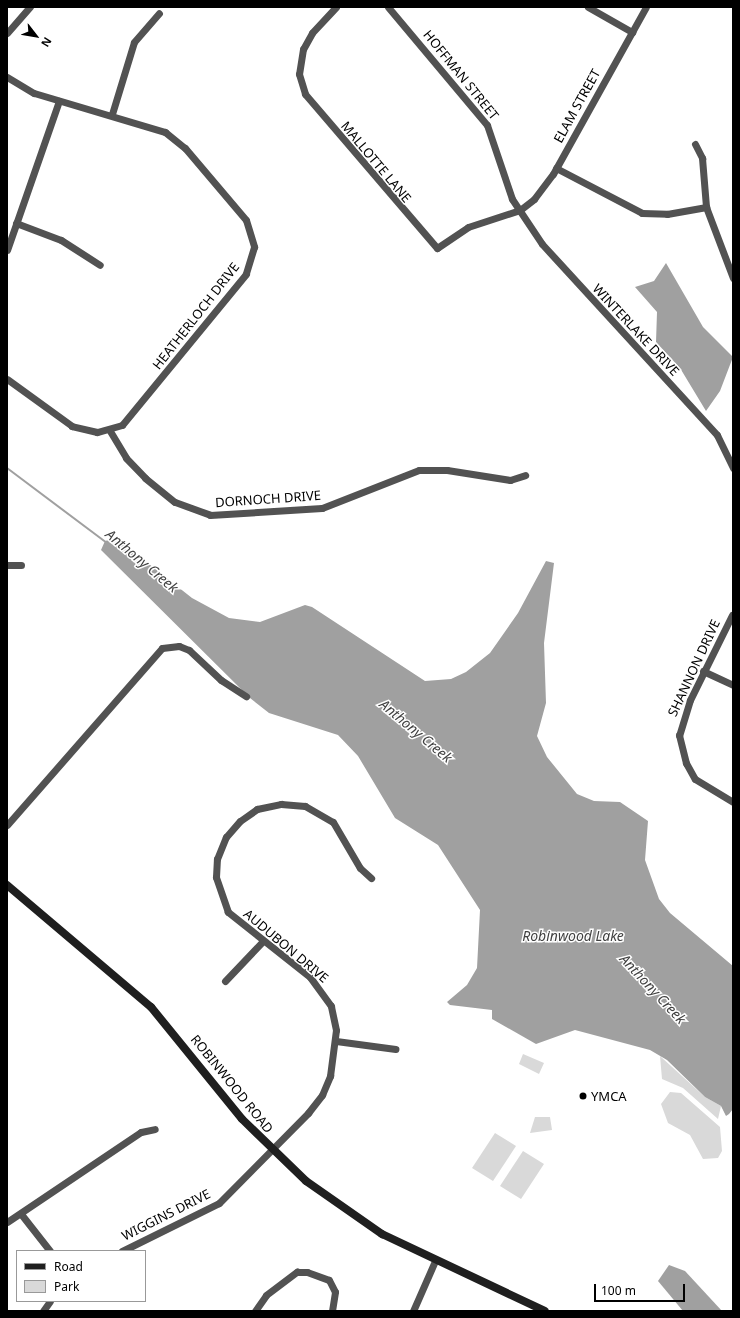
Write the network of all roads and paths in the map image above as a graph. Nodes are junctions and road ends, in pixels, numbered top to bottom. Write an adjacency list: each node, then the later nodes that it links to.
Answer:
1 (30, 7): 8 (street)
2 (336, 7): 15 (street, MALLOTTE LANE)
3 (388, 7): 15 (street, HOFFMAN STREET)
4 (588, 7): 7 (street)
5 (646, 7): 7 (street, ELAM STREET)
6 (158, 13): 11 (street)
7 (632, 32): 13 (street, ELAM STREET)
8 (7, 33)
9 (7, 77): 10 (street, HEATHERLOCH DRIVE)
10 (59, 101): 11 (street, HEATHERLOCH DRIVE); 16 (street)
11 (112, 114): 21 (street, HEATHERLOCH DRIVE)
12 (694, 144): 14 (street)
13 (556, 168): 14 (street); 15 (street, ELAM STREET)
14 (706, 207): 19 (street)
15 (520, 210): 22 (street, WINTERLAKE DRIVE)
16 (16, 224): 17 (street); 18 (street)
17 (7, 250)
18 (100, 265)
19 (733, 278)
20 (7, 379): 21 (street)
21 (110, 431): 23 (street, DORNOCH DRIVE)
22 (733, 468)
23 (525, 475)
24 (7, 565): 25 (street)
25 (21, 565)
26 (732, 615): 27 (street, SHANNON DRIVE)
27 (703, 671): 28 (street); 30 (street, SHANNON DRIVE)
28 (733, 685)
29 (246, 696): 31 (street)
30 (733, 802)
31 (7, 825)
32 (371, 878): 34 (street, AUDUBON DRIVE)
33 (7, 885): 39 (main road, ROBINWOOD ROAD)
34 (262, 942): 35 (street); 36 (street, AUDUBON DRIVE)
35 (225, 981)
36 (336, 1040): 37 (street); 39 (street, AUDUBON DRIVE)
37 (395, 1049)
38 (155, 1129): 40 (street)
39 (273, 1152): 43 (street, WIGGINS DRIVE); 44 (main road, ROBINWOOD ROAD)
40 (21, 1214): 41 (street); 42 (street)
41 (7, 1222)
42 (49, 1250)
43 (124, 1250)
44 (435, 1261): 49 (street); 50 (main road, ROBINWOOD ROAD)
45 (49, 1302): 46 (street)
46 (42, 1311)
47 (255, 1311): 48 (street)
48 (332, 1311)
49 (413, 1311)
50 (545, 1311)

